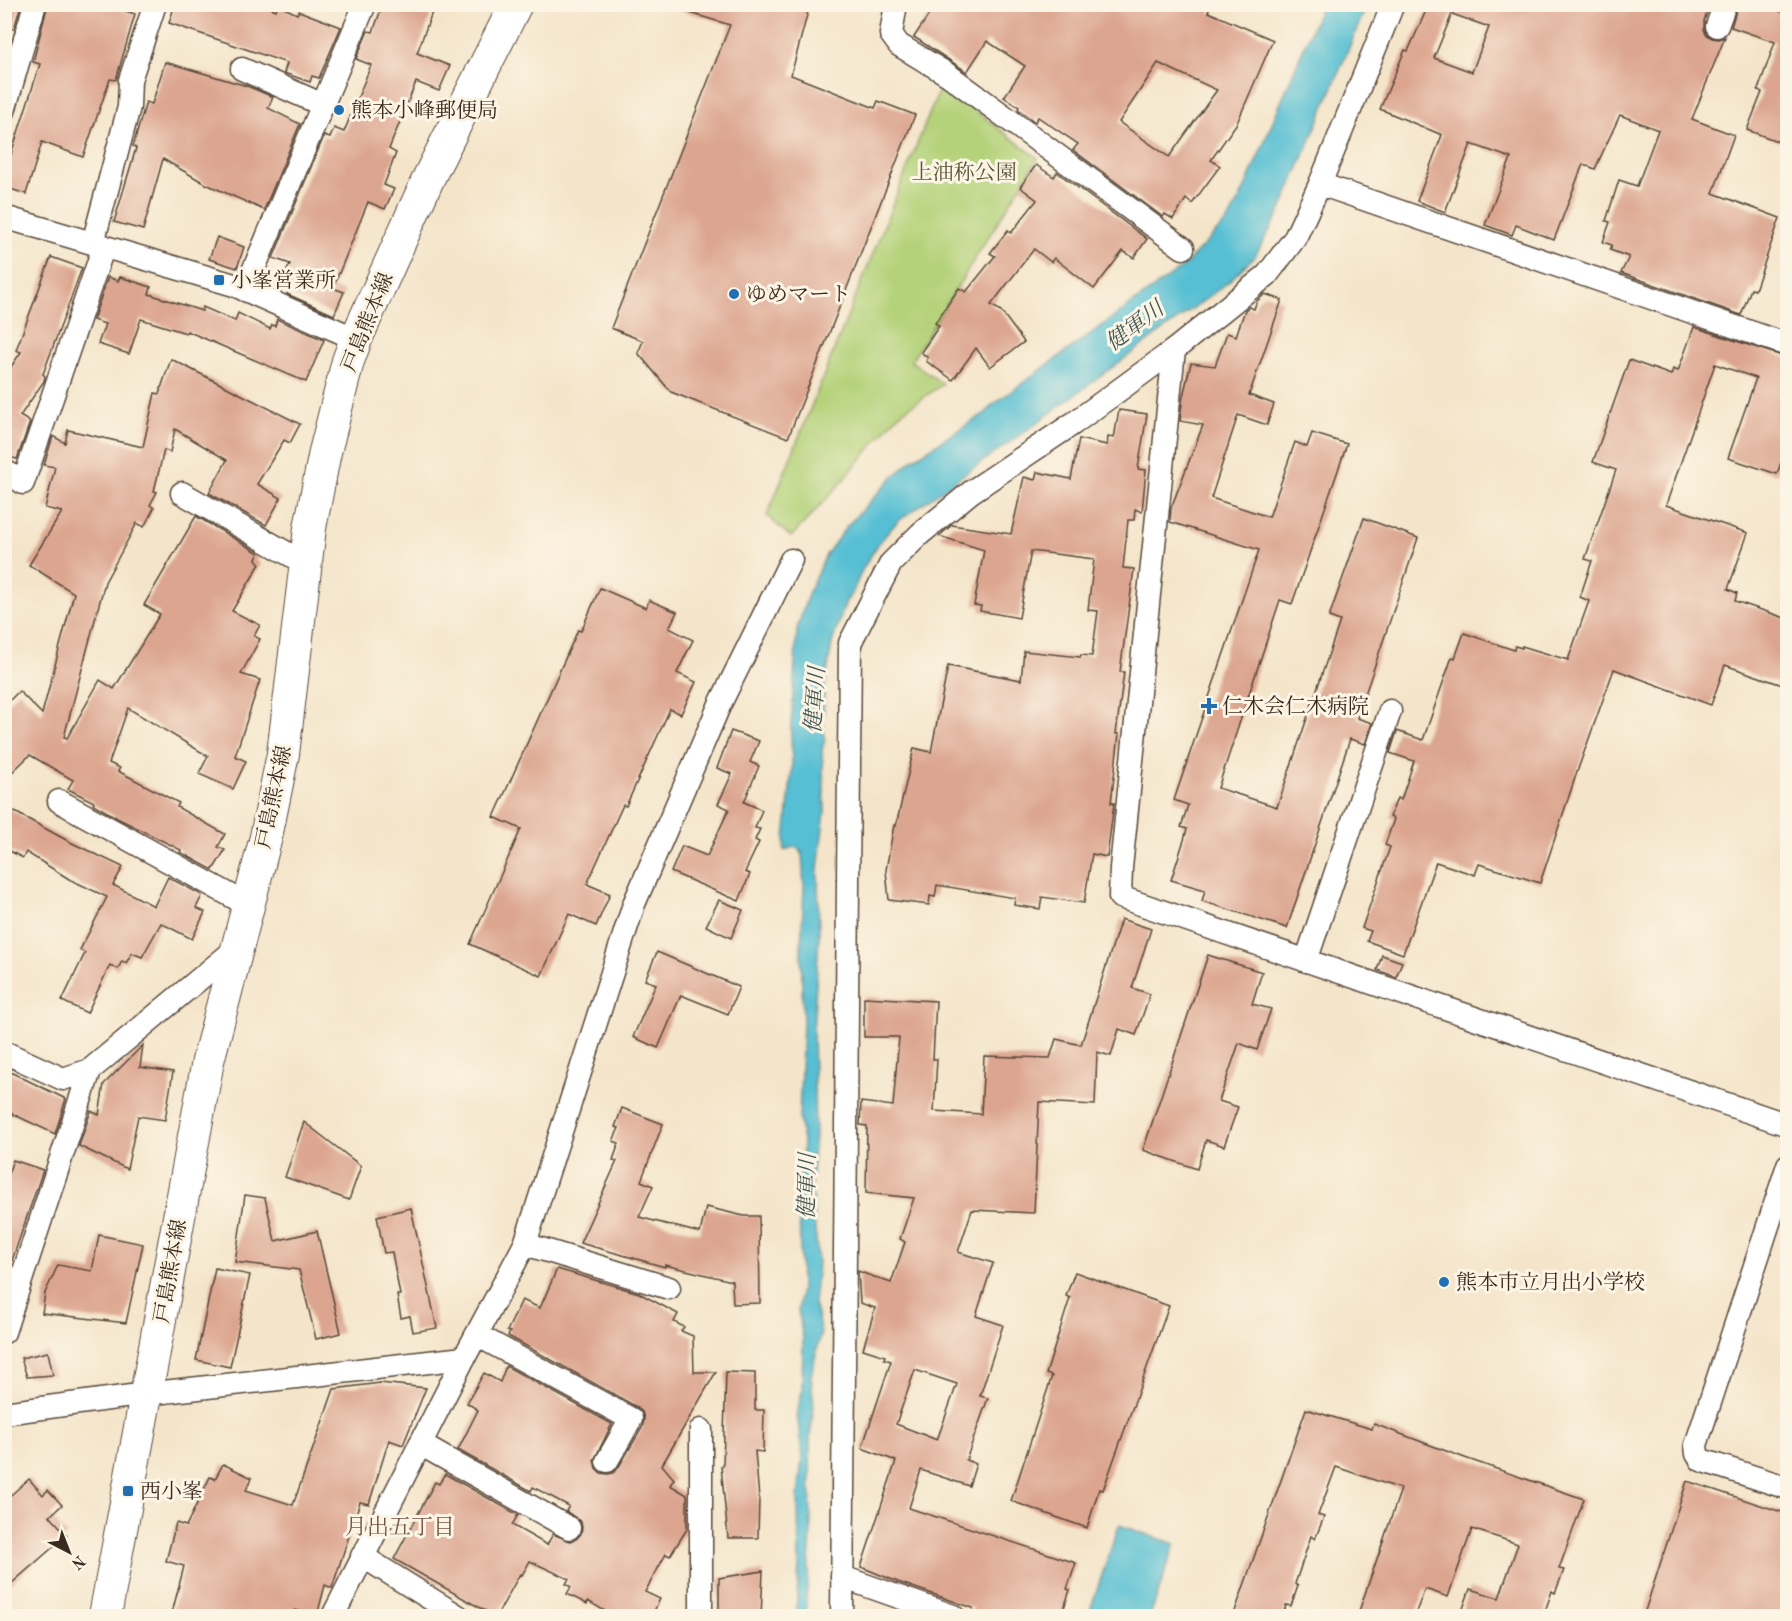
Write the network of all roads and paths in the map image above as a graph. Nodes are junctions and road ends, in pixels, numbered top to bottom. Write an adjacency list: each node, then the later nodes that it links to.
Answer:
1 (35, 4): 11 (street)
2 (155, 4): 14 (street)
3 (365, 4): 10 (street)
4 (516, 4): 17 (main road, 戸島熊本線)
5 (896, 4): 15 (street)
6 (1393, 4): 12 (street)
7 (1725, 4): 8 (street)
8 (1717, 26)
9 (242, 69): 10 (street)
10 (323, 105): 16 (street)
11 (4, 111)
12 (1320, 184): 18 (street); 19 (street)
13 (5, 217): 14 (street)
14 (98, 244): 16 (street); 20 (street)
15 (1183, 248)
16 (245, 290): 17 (street)
17 (356, 339): 23 (main road, 戸島熊本線)
18 (1788, 345)
19 (1174, 350): 28 (street); 46 (street)
20 (4, 470)
21 (182, 493): 23 (street)
22 (790, 560): 33 (street)
23 (306, 564): 26 (main road, 戸島熊本線)
24 (1390, 711): 28 (street)
25 (59, 801): 26 (street)
26 (248, 905): 27 (main road, 戸島熊本線)
27 (238, 947): 30 (street); 38 (main road, 戸島熊本線)
28 (1306, 961): 31 (street)
29 (4, 1052): 30 (street)
30 (90, 1070): 35 (street)
31 (1788, 1125)
32 (1788, 1165): 43 (street)
33 (525, 1244): 34 (street); 36 (street)
34 (669, 1288)
35 (4, 1332)
36 (477, 1335): 37 (street); 42 (street)
37 (464, 1358): 38 (street); 41 (street)
38 (146, 1394): 39 (street); 47 (main road, 戸島熊本線)
39 (4, 1413)
40 (701, 1430): 50 (street)
41 (420, 1444): 44 (street); 45 (street)
42 (607, 1461)
43 (1788, 1488)
44 (569, 1528)
45 (362, 1556): 48 (street); 49 (street)
46 (842, 1578): 51 (street); 52 (street)
47 (105, 1617)
48 (333, 1617)
49 (458, 1617)
50 (701, 1617)
51 (842, 1617)
52 (953, 1617)

